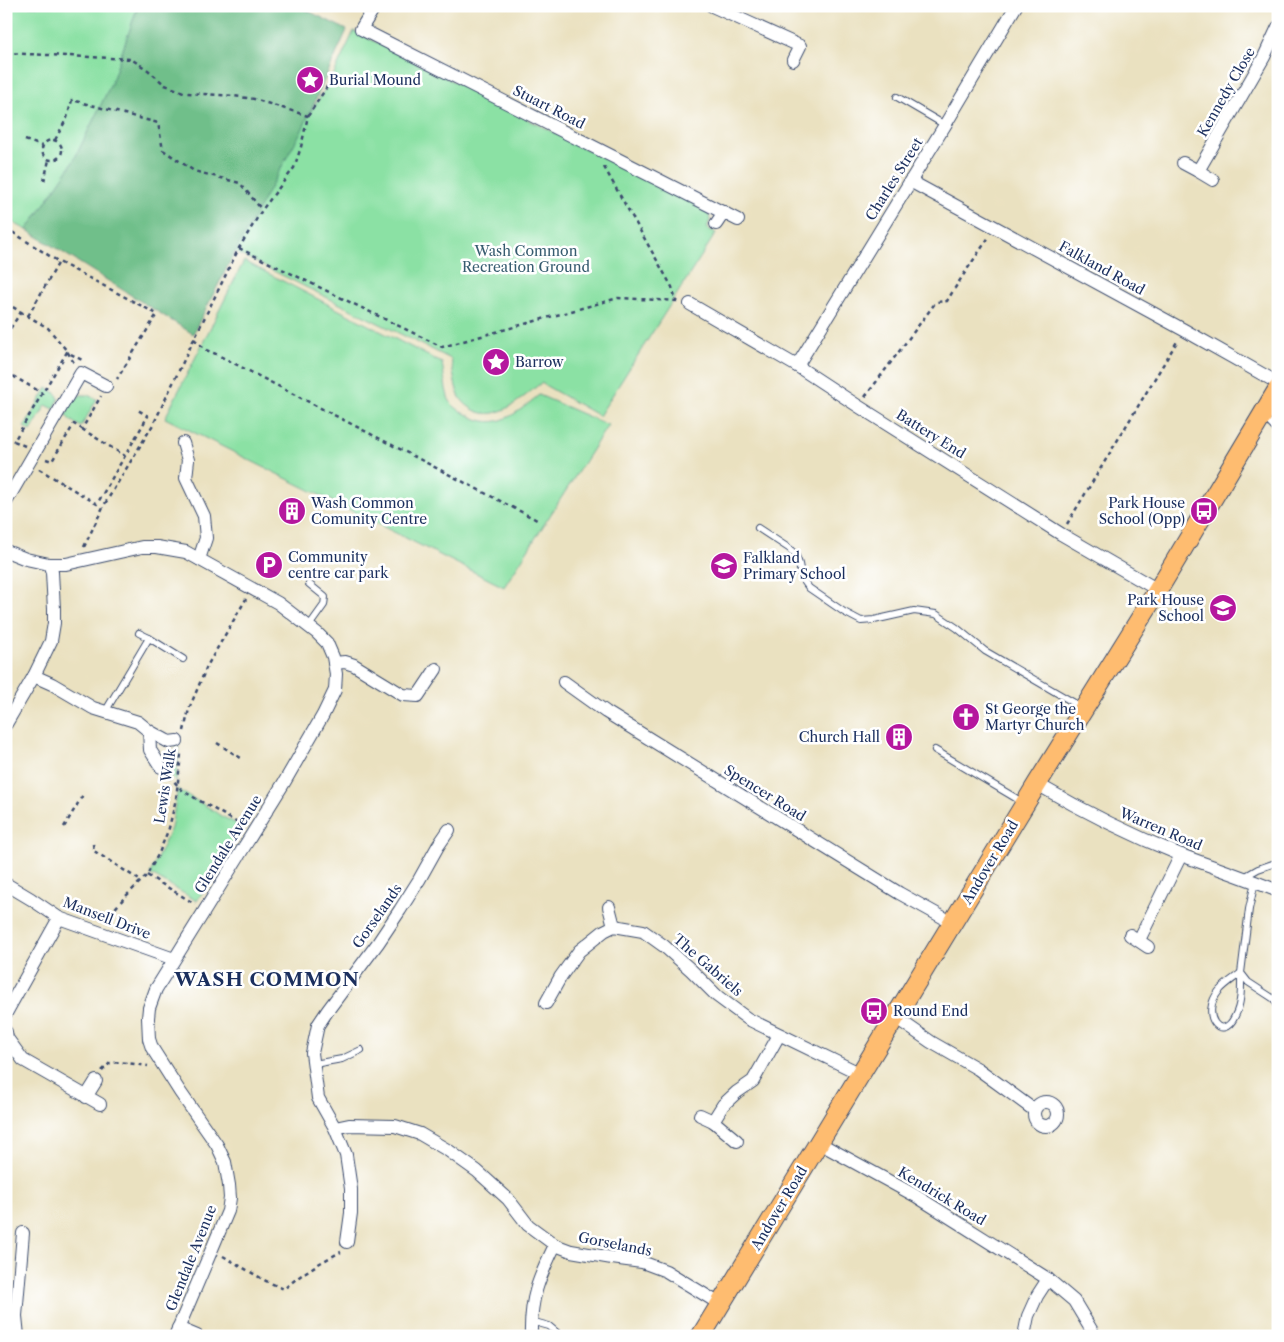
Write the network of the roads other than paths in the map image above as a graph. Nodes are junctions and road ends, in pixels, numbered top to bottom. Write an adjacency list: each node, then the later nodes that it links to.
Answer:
1 (375, 6): 12 (street, Stuart Road)
2 (712, 6): 5 (street)
3 (1016, 6): 7 (street, Charles Street)
4 (1278, 27): 9 (street, Kennedy Close)
5 (793, 60)
6 (897, 98): 7 (lane)
7 (945, 125): 11 (street, Charles Street)
8 (1183, 163): 9 (street)
9 (1198, 171): 10 (street)
10 (1213, 180)
11 (910, 181): 16 (street, Charles Street); 17 (street, Falkland Road)
12 (724, 212): 13 (street, Stuart Road); 14 (street)
13 (738, 220)
14 (716, 224)
15 (690, 304): 16 (street, Battery End)
16 (797, 366): 29 (street, Battery End)
17 (1278, 383)
18 (108, 387): 23 (street)
19 (1278, 389): 20 (main road, Andover Road)
20 (1262, 415): 21 (lane); 29 (main road, Andover Road)
21 (1278, 432)
22 (183, 443): 26 (street)
23 (6, 502)
24 (758, 528): 38 (lane)
25 (6, 551): 27 (street, Glendale Avenue)
26 (199, 559): 27 (street, Glendale Avenue); 30 (street, Glendale Avenue)
27 (49, 564): 36 (street)
28 (309, 584): 30 (lane)
29 (1158, 590): 38 (main road, Andover Road)
30 (309, 626): 34 (street, Glendale Avenue)
31 (139, 633): 32 (lane)
32 (149, 638): 33 (lane); 39 (lane)
33 (183, 659)
34 (334, 663): 35 (street); 59 (street, Glendale Avenue)
35 (436, 669)
36 (34, 676): 39 (street); 40 (street)
37 (564, 682): 56 (street, Spencer Road)
38 (1084, 709): 45 (main road, Andover Road)
39 (105, 712): 41 (street)
40 (6, 724)
41 (149, 731): 42 (street); 44 (street)
42 (180, 740)
43 (935, 750): 46 (lane)
44 (161, 768)
45 (1037, 784): 46 (main road, Andover Road); 48 (street, Warren Road)
46 (1025, 803): 56 (main road, Andover Road)
47 (449, 830): 68 (street, Gorselands)
48 (1181, 855): 50 (street, Warren Road); 58 (street)
49 (1278, 862): 50 (lane)
50 (1242, 877): 51 (street, Warren Road)
51 (1255, 882): 53 (street, Warren Road); 60 (lane)
52 (6, 884): 55 (street, Mansell Drive)
53 (1278, 891)
54 (608, 907): 57 (street)
55 (59, 918): 59 (street, Mansell Drive); 63 (street)
56 (953, 924): 64 (main road, Andover Road)
57 (614, 926): 61 (street); 66 (street, The Gabriels)
58 (1139, 941)
59 (174, 959): 85 (street, Glendale Avenue)
60 (1241, 973): 60 (lane); 62 (lane)
61 (546, 1003)
62 (1278, 1006)
63 (6, 1014)
64 (896, 1017): 69 (main road, Andover Road); 73 (street)
65 (6, 1032): 71 (street)
66 (779, 1035): 69 (street, The Gabriels); 75 (street)
67 (361, 1050): 68 (lane)
68 (314, 1064): 76 (street, Gorselands)
69 (861, 1074): 78 (main road, Andover Road)
70 (96, 1081): 71 (street)
71 (86, 1097): 72 (street)
72 (100, 1104)
73 (1034, 1110)
74 (700, 1115): 75 (street)
75 (713, 1122): 77 (street)
76 (335, 1128): 80 (street, Gorselands); 81 (street, Gorselands)
77 (737, 1141)
78 (819, 1143): 82 (street, Kendrick Road); 83 (main road, Andover Road)
79 (23, 1233): 86 (street)
80 (347, 1242)
81 (555, 1244): 83 (street, Gorselands); 84 (street)
82 (1048, 1278): 91 (street); 92 (street, Kendrick Road)
83 (720, 1304): 90 (main road, Andover Road)
84 (531, 1321): 88 (street); 89 (lane)
85 (177, 1332): 87 (street)
86 (18, 1336)
87 (197, 1336)
88 (531, 1336)
89 (560, 1336)
90 (701, 1336)
91 (1024, 1336)
92 (1095, 1336)

